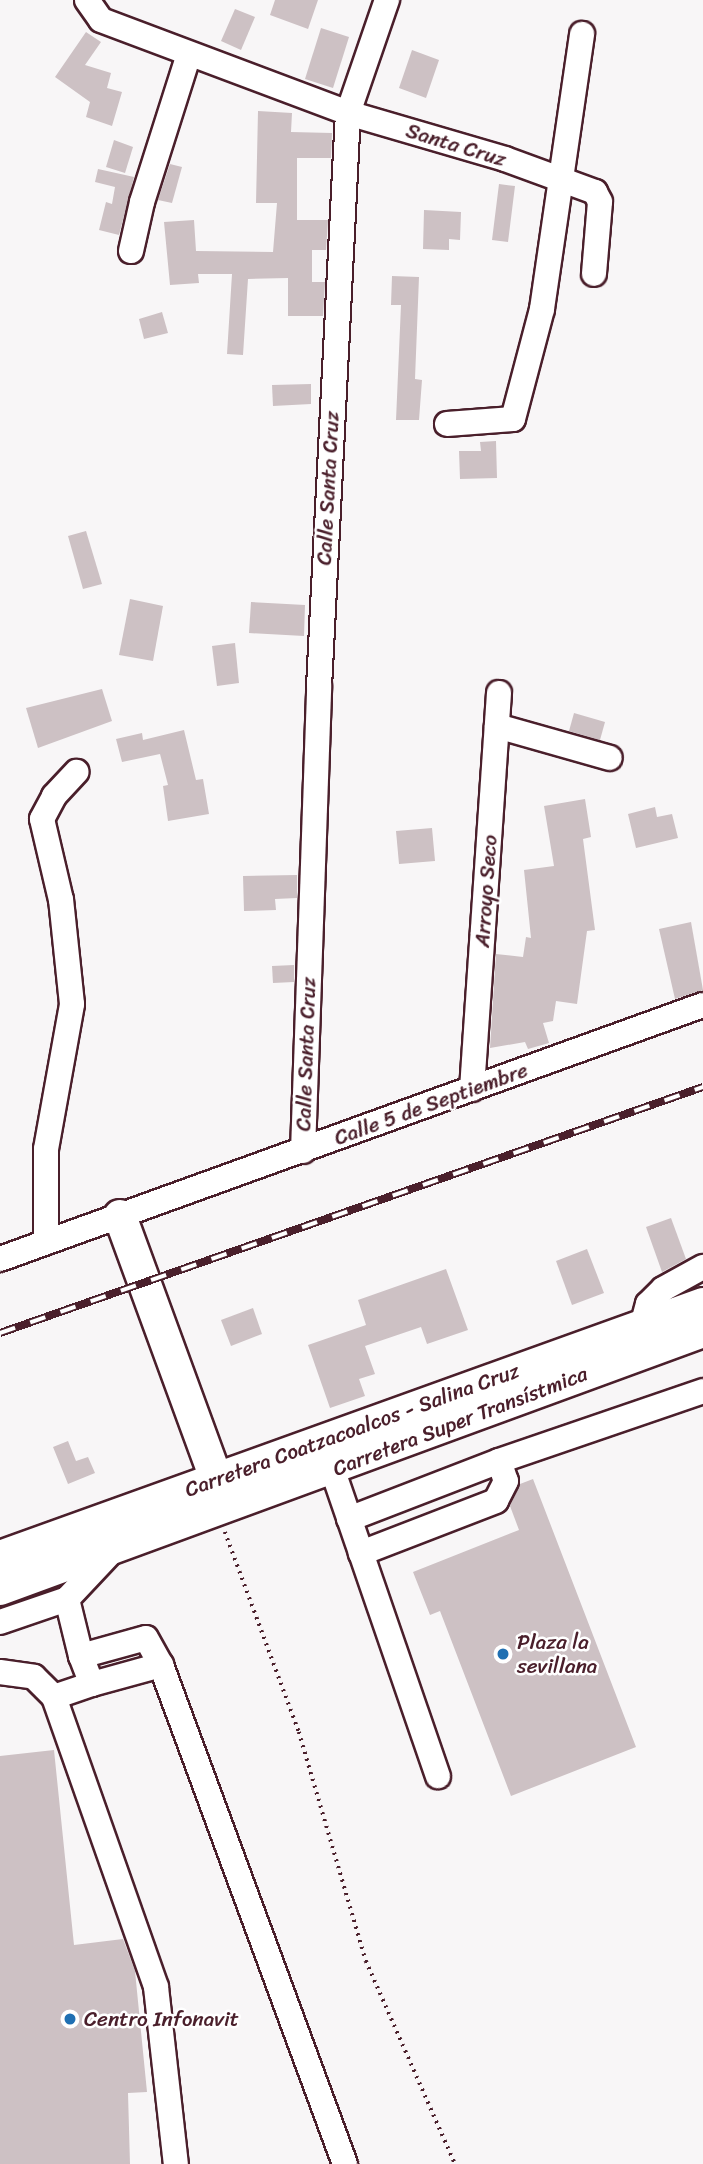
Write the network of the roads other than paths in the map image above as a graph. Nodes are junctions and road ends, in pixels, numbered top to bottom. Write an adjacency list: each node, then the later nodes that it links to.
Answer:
1 (87, 0): 4 (street)
2 (387, 0): 5 (street, Calle Santa Cruz)
3 (582, 34): 6 (street)
4 (188, 54): 5 (street); 7 (street)
5 (348, 113): 6 (street, Santa Cruz); 16 (street, Calle Santa Cruz)
6 (562, 182): 8 (street, Santa Cruz); 9 (street)
7 (131, 251)
8 (594, 274)
9 (447, 424)
10 (499, 693): 11 (street, Arroyo Seco)
11 (497, 726): 12 (street); 15 (street, Arroyo Seco)
12 (610, 758)
13 (76, 772): 18 (street)
14 (703, 1005): 15 (street, Calle 5 de Septiembre)
15 (472, 1089): 16 (street, Calle 5 de Septiembre)
16 (303, 1151): 17 (street, Calle 5 de Septiembre)
17 (120, 1216): 18 (street, Calle 5 de Septiembre); 27 (main road)
18 (46, 1242): 19 (street, Calle 5 de Septiembre)
19 (0, 1259)
20 (703, 1267): 23 (street)
21 (703, 1304): 23 (main road)
22 (703, 1331): 23 (main road, Carretera Super Transístmica)
23 (646, 1338): 25 (main road, Carretera Super Transístmica)
24 (703, 1391): 26 (street)
25 (327, 1455): 27 (main road, Carretera Coatzacoalcos - Salina Cruz); 28 (main road, Carretera Super Transístmica); 29 (street)
26 (499, 1461): 29 (street); 31 (street)
27 (216, 1479): 28 (main road); 32 (main road, Carretera Coatzacoalcos - Salina Cruz)
28 (217, 1511): 30 (main road, Carretera Super Transístmica)
29 (349, 1519): 31 (street)
30 (117, 1546): 33 (main road, Carretera Super Transístmica); 34 (street)
31 (361, 1553): 41 (street)
32 (0, 1557)
33 (0, 1588)
34 (66, 1599): 35 (street); 36 (street)
35 (0, 1622)
36 (81, 1656): 37 (street); 39 (street)
37 (161, 1665): 39 (street); 43 (street)
38 (0, 1672): 40 (street)
39 (93, 1684): 40 (street)
40 (54, 1698): 42 (street)
41 (438, 1776)
42 (176, 2164)
43 (345, 2164)

